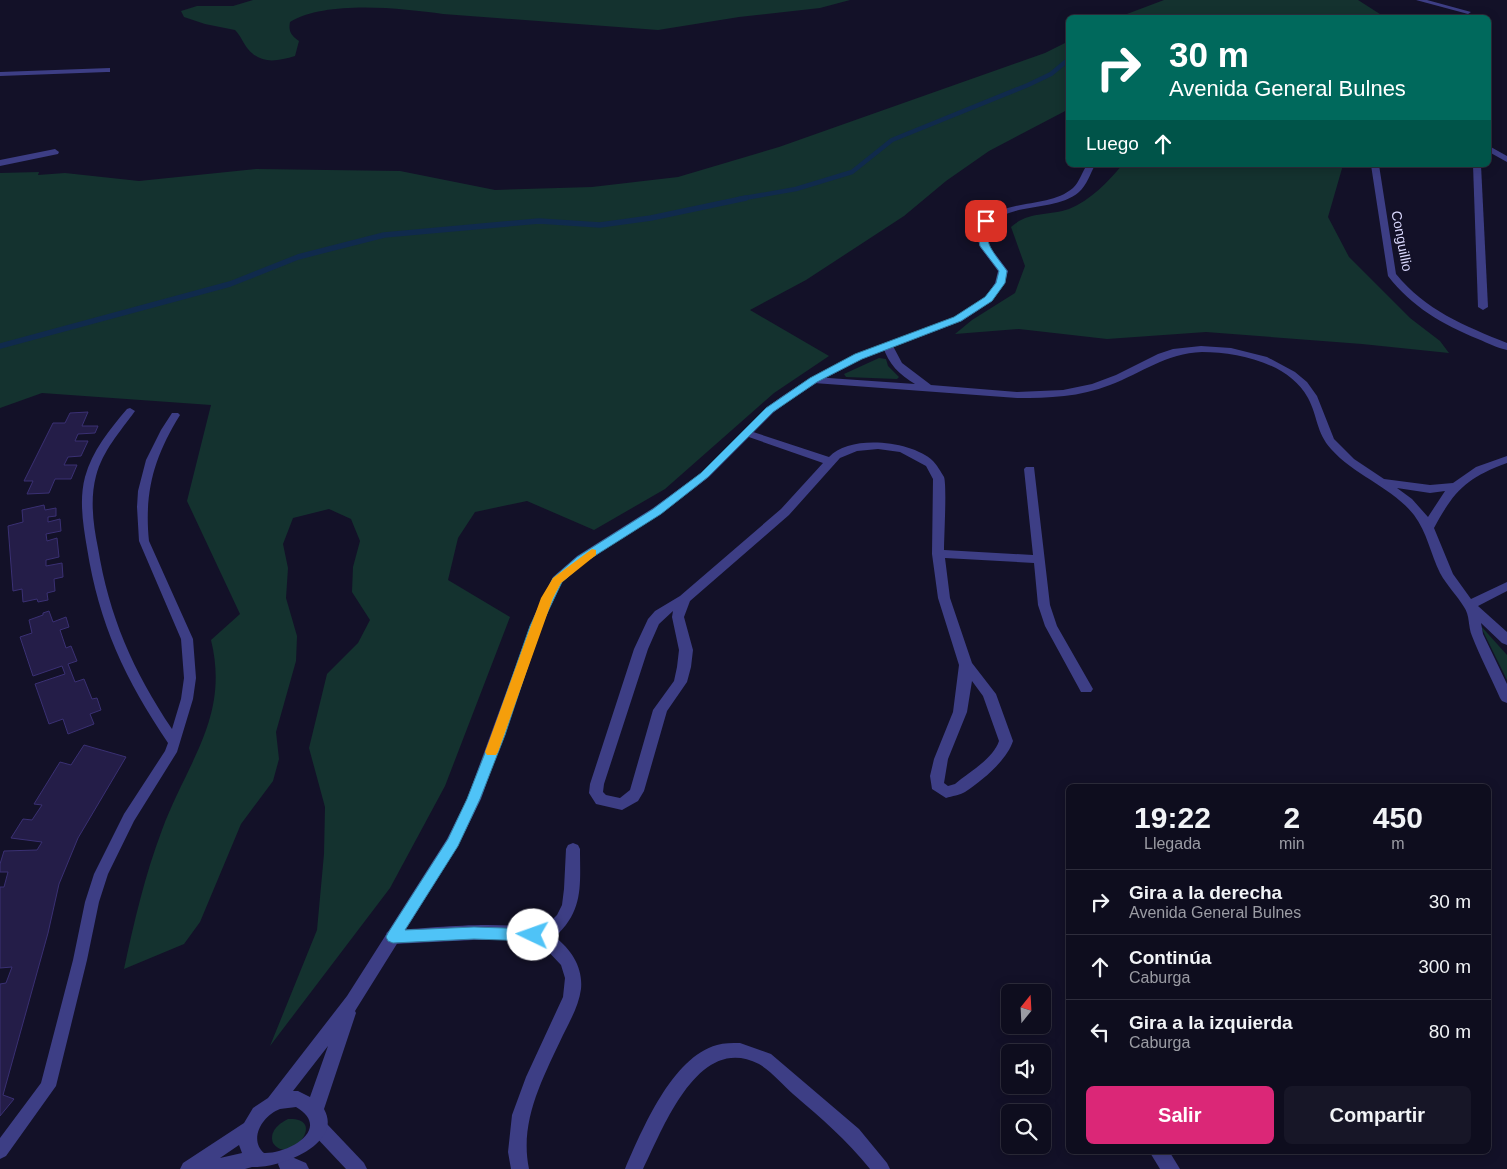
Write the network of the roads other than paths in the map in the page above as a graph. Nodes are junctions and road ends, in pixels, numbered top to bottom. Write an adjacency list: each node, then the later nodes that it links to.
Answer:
1 (1419, 0): 2 (lane)
2 (1468, 12)
3 (107, 70): 4 (street)
4 (0, 74)
5 (1491, 150): 7 (street)
6 (55, 152): 8 (street)
7 (1507, 159)
8 (0, 162)
9 (1090, 167): 13 (street)
10 (1374, 167): 14 (street, Conguillio)
11 (1477, 167): 12 (street)
12 (1483, 307)
13 (888, 346): 15 (street); 16 (street)
14 (1507, 347)
15 (814, 380): 16 (street); 19 (street)
16 (929, 388): 23 (street)
17 (130, 411): 35 (lane)
18 (175, 415): 35 (lane)
19 (747, 432): 21 (street); 37 (street)
20 (1507, 459): 24 (street)
21 (829, 461): 26 (street); 29 (street)
22 (1030, 468): 27 (street)
23 (1382, 482): 24 (street); 25 (street)
24 (1454, 486): 25 (street)
25 (1429, 527): 30 (street)
26 (938, 554): 27 (street); 32 (street)
27 (1038, 558): 33 (street)
28 (1507, 586): 30 (street)
29 (684, 599): 29 (street)
30 (1471, 604): 31 (street); 34 (street)
31 (1507, 640)
32 (966, 665): 32 (street)
33 (1086, 689)
34 (1507, 698)
35 (173, 741): 44 (lane)
36 (573, 849): 38 (street)
37 (393, 937): 38 (street); 39 (street)
38 (544, 938): 51 (street)
39 (352, 1001): 40 (street); 41 (street)
40 (274, 1103): 41 (street); 42 (street)
41 (315, 1110): 43 (street)
42 (249, 1128): 46 (street); 48 (street)
43 (320, 1129): 47 (street); 50 (street)
44 (0, 1151)
45 (1160, 1154): 54 (street)
46 (254, 1158): 47 (street); 49 (street)
47 (293, 1167)
48 (189, 1169)
49 (213, 1169)
50 (358, 1169)
51 (520, 1169)
52 (634, 1169): 53 (street)
53 (880, 1169)
54 (1171, 1169)

